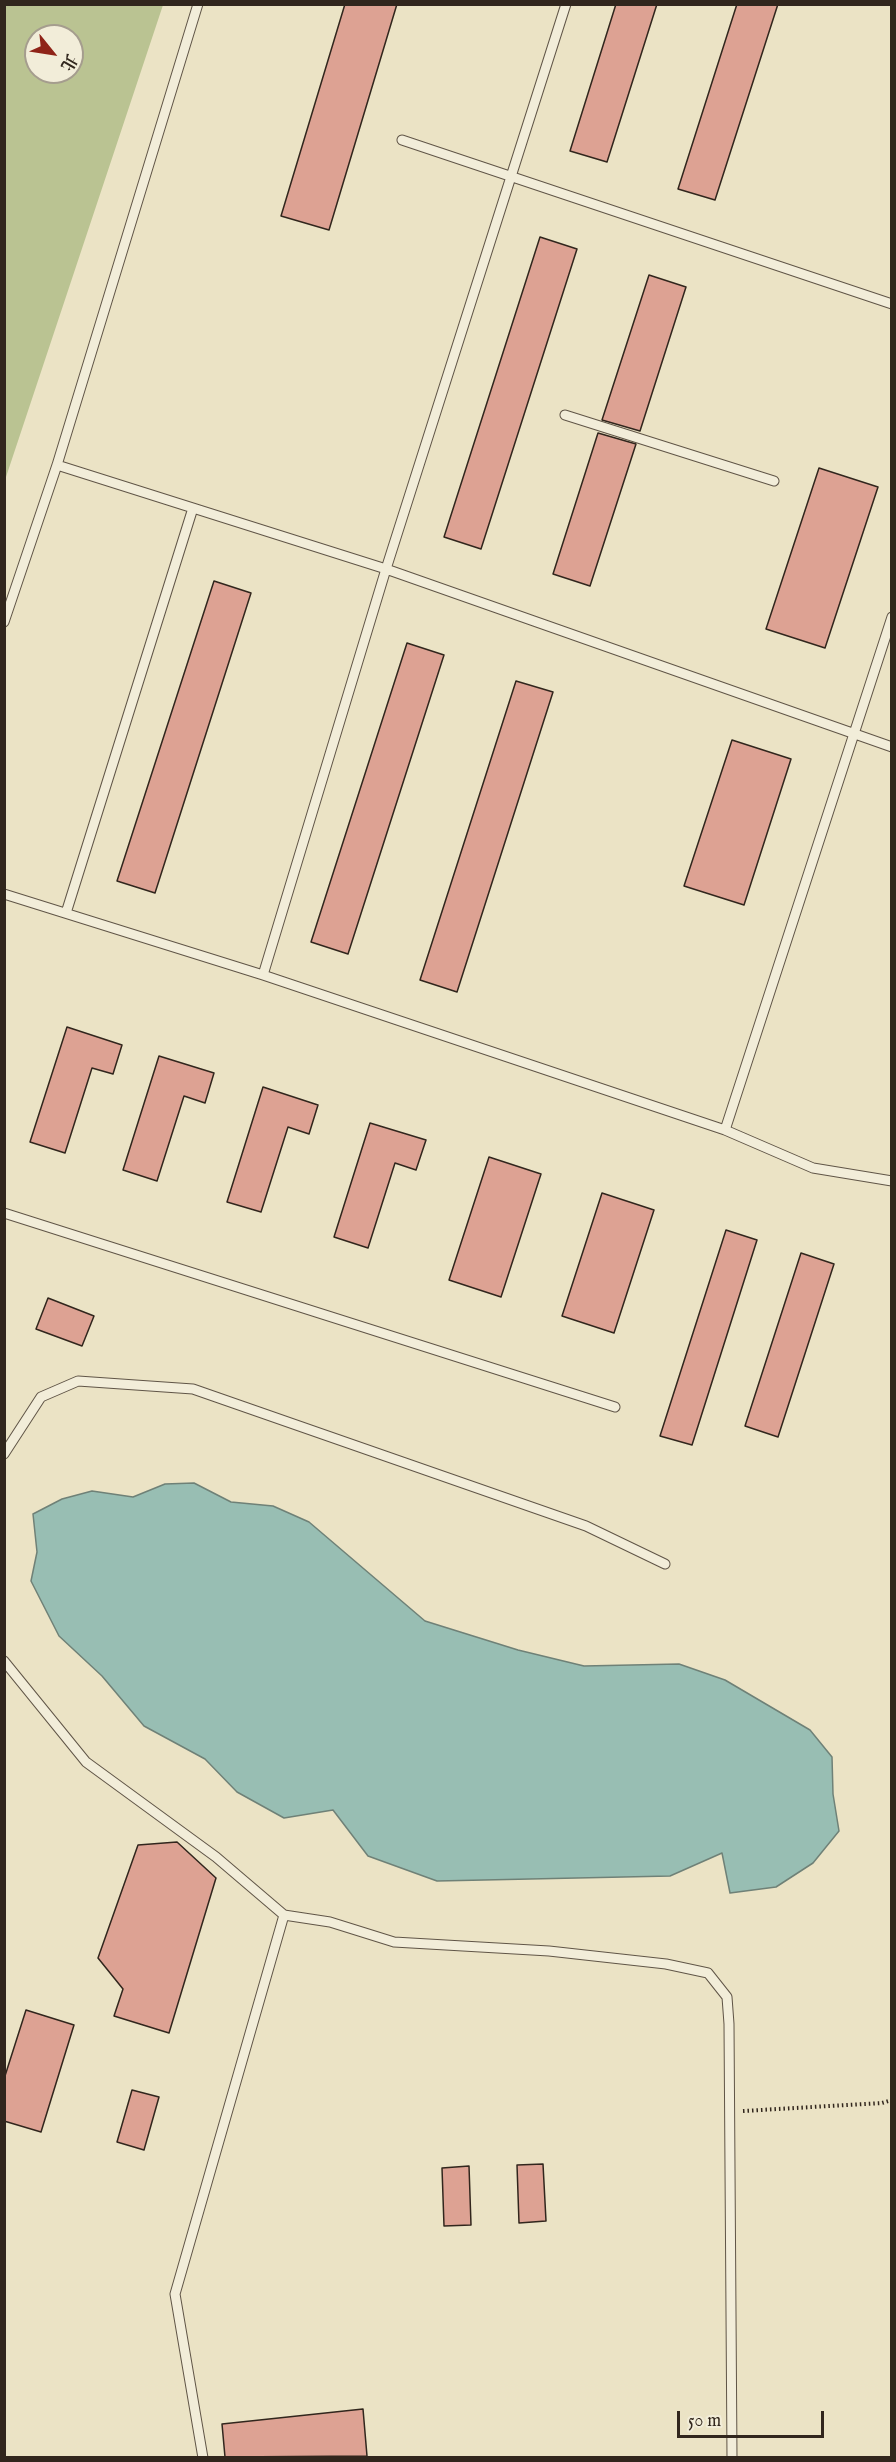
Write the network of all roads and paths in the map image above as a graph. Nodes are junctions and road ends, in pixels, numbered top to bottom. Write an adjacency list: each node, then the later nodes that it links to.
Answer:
1 (198, 4): 7 (lane)
2 (566, 4): 4 (lane)
3 (402, 140): 4 (lane)
4 (512, 176): 5 (lane); 10 (lane)
5 (891, 304)
6 (565, 415): 8 (lane)
7 (57, 465): 9 (lane); 12 (lane)
8 (774, 480)
9 (193, 508): 10 (lane); 16 (lane)
10 (386, 569): 13 (lane); 17 (lane)
11 (891, 617): 13 (lane)
12 (4, 622)
13 (853, 734): 14 (lane); 18 (lane)
14 (891, 747)
15 (4, 894): 16 (lane)
16 (66, 913): 17 (lane)
17 (263, 975): 18 (lane)
18 (725, 1131): 19 (lane)
19 (891, 1181)
20 (4, 1213): 21 (lane)
21 (615, 1407)
22 (4, 1454): 23 (lane)
23 (665, 1564)
24 (4, 1661): 25 (lane)
25 (284, 1915): 27 (lane); 28 (lane)
26 (891, 2100): 27 (path)
27 (730, 2112): 29 (lane)
28 (203, 2457)
29 (732, 2457)

